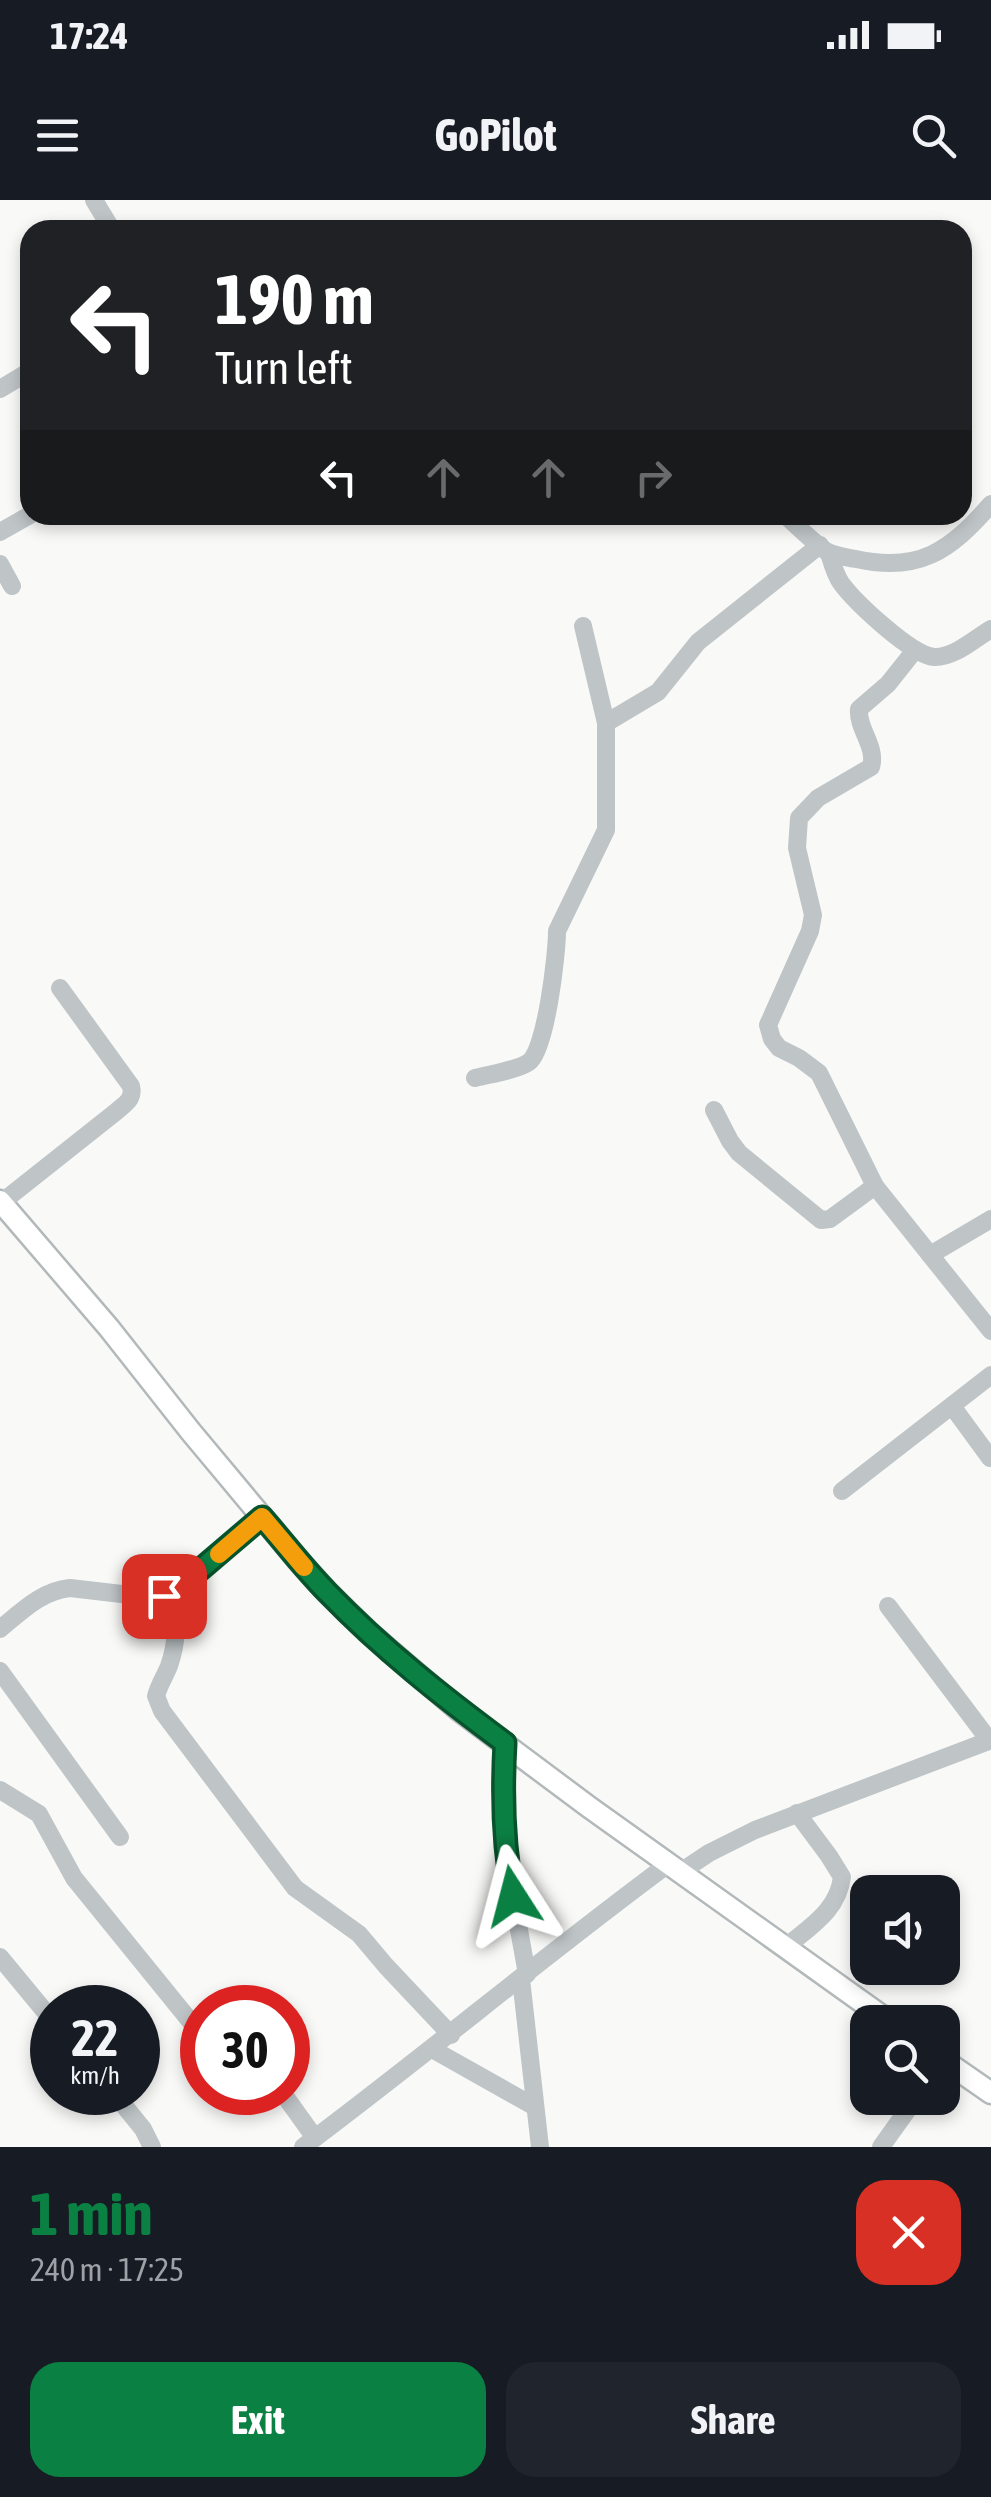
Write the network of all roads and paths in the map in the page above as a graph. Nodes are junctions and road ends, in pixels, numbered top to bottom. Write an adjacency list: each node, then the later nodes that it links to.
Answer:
1 (991, 504): 3 (street)
2 (797, 525): 3 (street)
3 (825, 549): 8 (street); 9 (street)
4 (0, 564): 5 (street)
5 (12, 586)
6 (583, 626): 9 (street)
7 (991, 629): 8 (street)
8 (914, 650): 13 (street)
9 (606, 723): 11 (street)
10 (60, 988): 14 (street)
11 (476, 1078)
12 (714, 1110): 13 (street)
13 (875, 1186): 16 (street)
14 (1, 1202): 22 (main road)
15 (991, 1219): 16 (street)
16 (930, 1255): 17 (street)
17 (991, 1330)
18 (991, 1375): 19 (street)
19 (952, 1406): 20 (street); 21 (street)
20 (990, 1458)
21 (842, 1491)
22 (262, 1517): 23 (street); 27 (main road)
23 (164, 1596): 25 (street); 39 (street)
24 (888, 1606): 28 (street)
25 (0, 1629)
26 (0, 1671): 31 (street)
27 (505, 1743): 32 (main road); 35 (street)
28 (988, 1745): 30 (street)
29 (0, 1790): 38 (street)
30 (797, 1814): 32 (street); 33 (street)
31 (120, 1837)
32 (673, 1869): 33 (main road); 35 (street)
33 (785, 1948): 37 (main road)
34 (0, 1957): 36 (street)
35 (524, 1977): 39 (street); 43 (street)
36 (30, 1993)
37 (866, 2005)
38 (180, 2009)
39 (451, 2035): 40 (street)
40 (432, 2049): 43 (street); 47 (street)
41 (960, 2071): 42 (main road)
42 (991, 2093)
43 (535, 2107): 49 (street)
44 (131, 2115): 48 (street)
45 (294, 2115): 47 (street)
46 (904, 2115): 50 (street)
47 (309, 2142)
48 (152, 2147)
49 (540, 2147)
50 (882, 2147)

